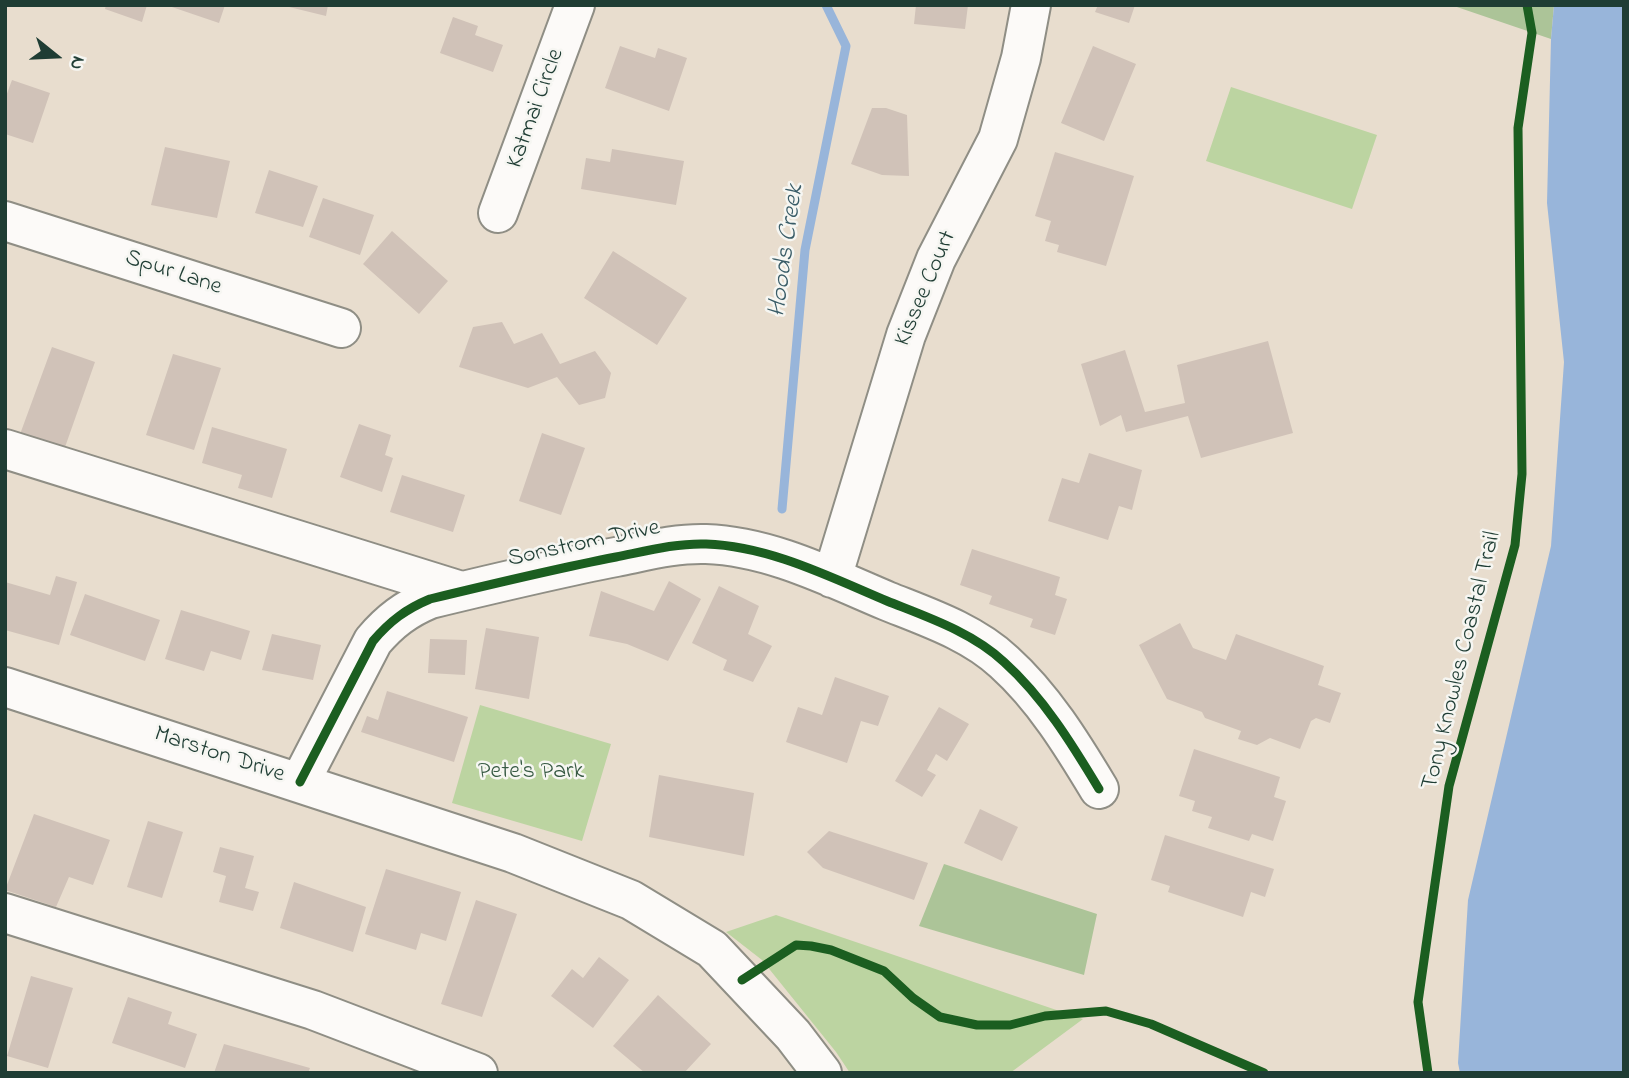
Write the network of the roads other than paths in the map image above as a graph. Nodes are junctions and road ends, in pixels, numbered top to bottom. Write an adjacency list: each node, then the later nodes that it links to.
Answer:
1 (575, 5): 3 (street, Katmai Circle)
2 (1031, 5): 7 (street, Kissee Court)
3 (498, 213)
4 (5, 221): 5 (street, Spur Lane)
5 (341, 328)
6 (5, 449): 8 (street)
7 (832, 578): 8 (street, Sonstrom Drive); 11 (street, Sonstrom Drive)
8 (461, 591): 10 (street, Sonstrom Drive)
9 (5, 687): 10 (street, Marston Drive)
10 (300, 782): 14 (street, Marston Drive)
11 (1098, 789)
12 (5, 913): 13 (street)
13 (478, 1073)
14 (822, 1073)

